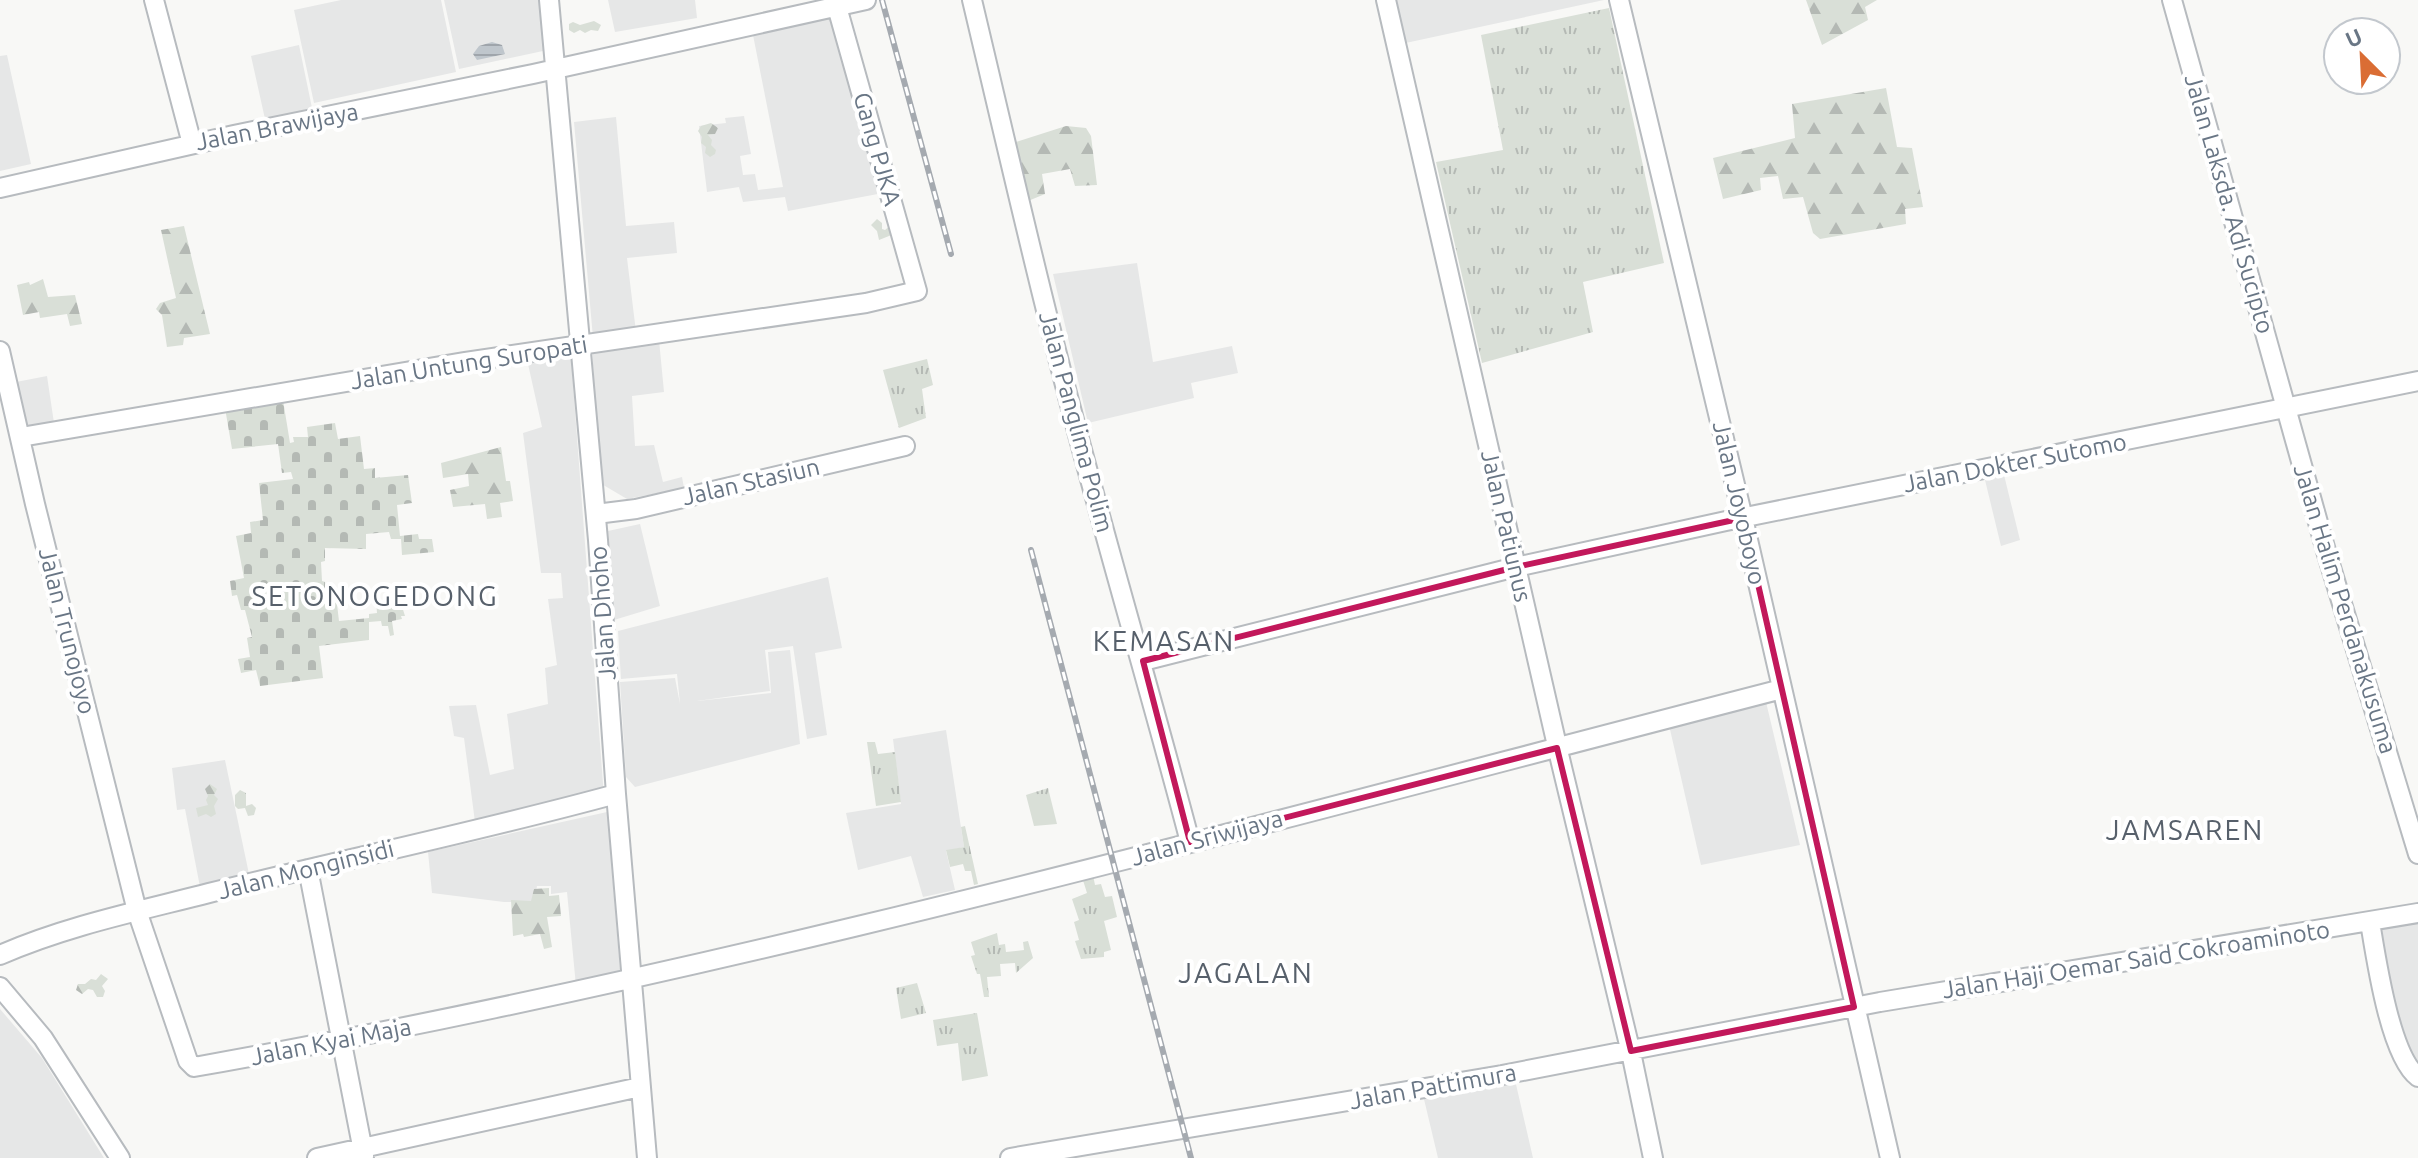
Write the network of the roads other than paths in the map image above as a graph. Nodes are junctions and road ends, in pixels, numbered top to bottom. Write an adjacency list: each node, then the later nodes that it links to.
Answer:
1 (154, 0): 10 (street)
2 (549, 0): 9 (street, Jalan Dhoho)
3 (866, 0): 8 (street, Jalan Brawijaya)
4 (972, 0): 22 (street, Jalan Panglima Polim)
5 (1386, 0): 21 (street, Jalan Patiunus)
6 (1619, 0): 20 (street, Jalan Joyoboyo)
7 (2172, 0): 16 (street, Jalan Laksda. Adi Sucipto)
8 (837, 7): 9 (street, Jalan Brawijaya); 12 (street, Gang PJKA)
9 (554, 69): 10 (street, Jalan Brawijaya); 13 (street, Jalan Dhoho)
10 (192, 144): 11 (street, Jalan Brawijaya)
11 (0, 188)
12 (917, 291): 13 (street, Jalan Untung Suropati)
13 (581, 346): 17 (street, Jalan Untung Suropati); 19 (street, Jalan Dhoho)
14 (0, 351): 17 (street, Jalan Trunojoyo)
15 (2418, 381): 16 (street, Jalan Dokter Sutomo)
16 (2286, 409): 20 (street, Jalan Dokter Sutomo); 27 (street, Jalan Halim Perdanakusuma)
17 (21, 437): 29 (street, Jalan Trunojoyo)
18 (905, 446): 19 (street, Jalan Stasiun)
19 (596, 514): 25 (street, Jalan Dhoho)
20 (1743, 518): 21 (street, Jalan Dokter Sutomo); 23 (street, Jalan Joyoboyo)
21 (1516, 567): 22 (street, Jalan Dokter Sutomo); 24 (street, Jalan Patiunus)
22 (1143, 661): 26 (street, Jalan Panglima Polim)
23 (1782, 689): 24 (street, Jalan Sriwijaya); 35 (street, Jalan Joyoboyo)
24 (1557, 747): 26 (street, Jalan Sriwijaya); 37 (street, Jalan Patiunus)
25 (616, 794): 28 (street, Jalan Monginsidi); 33 (street, Jalan Dhoho)
26 (1190, 842): 33 (street, Jalan Sriwijaya)
27 (2418, 854)
28 (308, 869): 29 (street, Jalan Monginsidi); 36 (street)
29 (137, 911): 32 (street, Jalan Monginsidi); 36 (street, Jalan Kyai Maja)
30 (2418, 913): 31 (street, Jalan Haji Oemar Said Cokroaminoto)
31 (2370, 922): 35 (street, Jalan Haji Oemar Said Cokroaminoto); 38 (street)
32 (0, 955)
33 (631, 981): 36 (street, Jalan Kyai Maja); 39 (street, Jalan Dhoho)
34 (0, 987): 41 (street)
35 (1854, 1007): 37 (street, Jalan Pattimura); 46 (street, Jalan Joyoboyo)
36 (340, 1041): 40 (street)
37 (1631, 1051): 44 (street, Jalan Pattimura); 45 (street, Jalan Patiunus)
38 (2418, 1077)
39 (640, 1087): 40 (street); 43 (street, Jalan Dhoho)
40 (363, 1153): 42 (street)
41 (120, 1158)
42 (317, 1158)
43 (647, 1158)
44 (1010, 1158)
45 (1653, 1158)
46 (1890, 1158)

